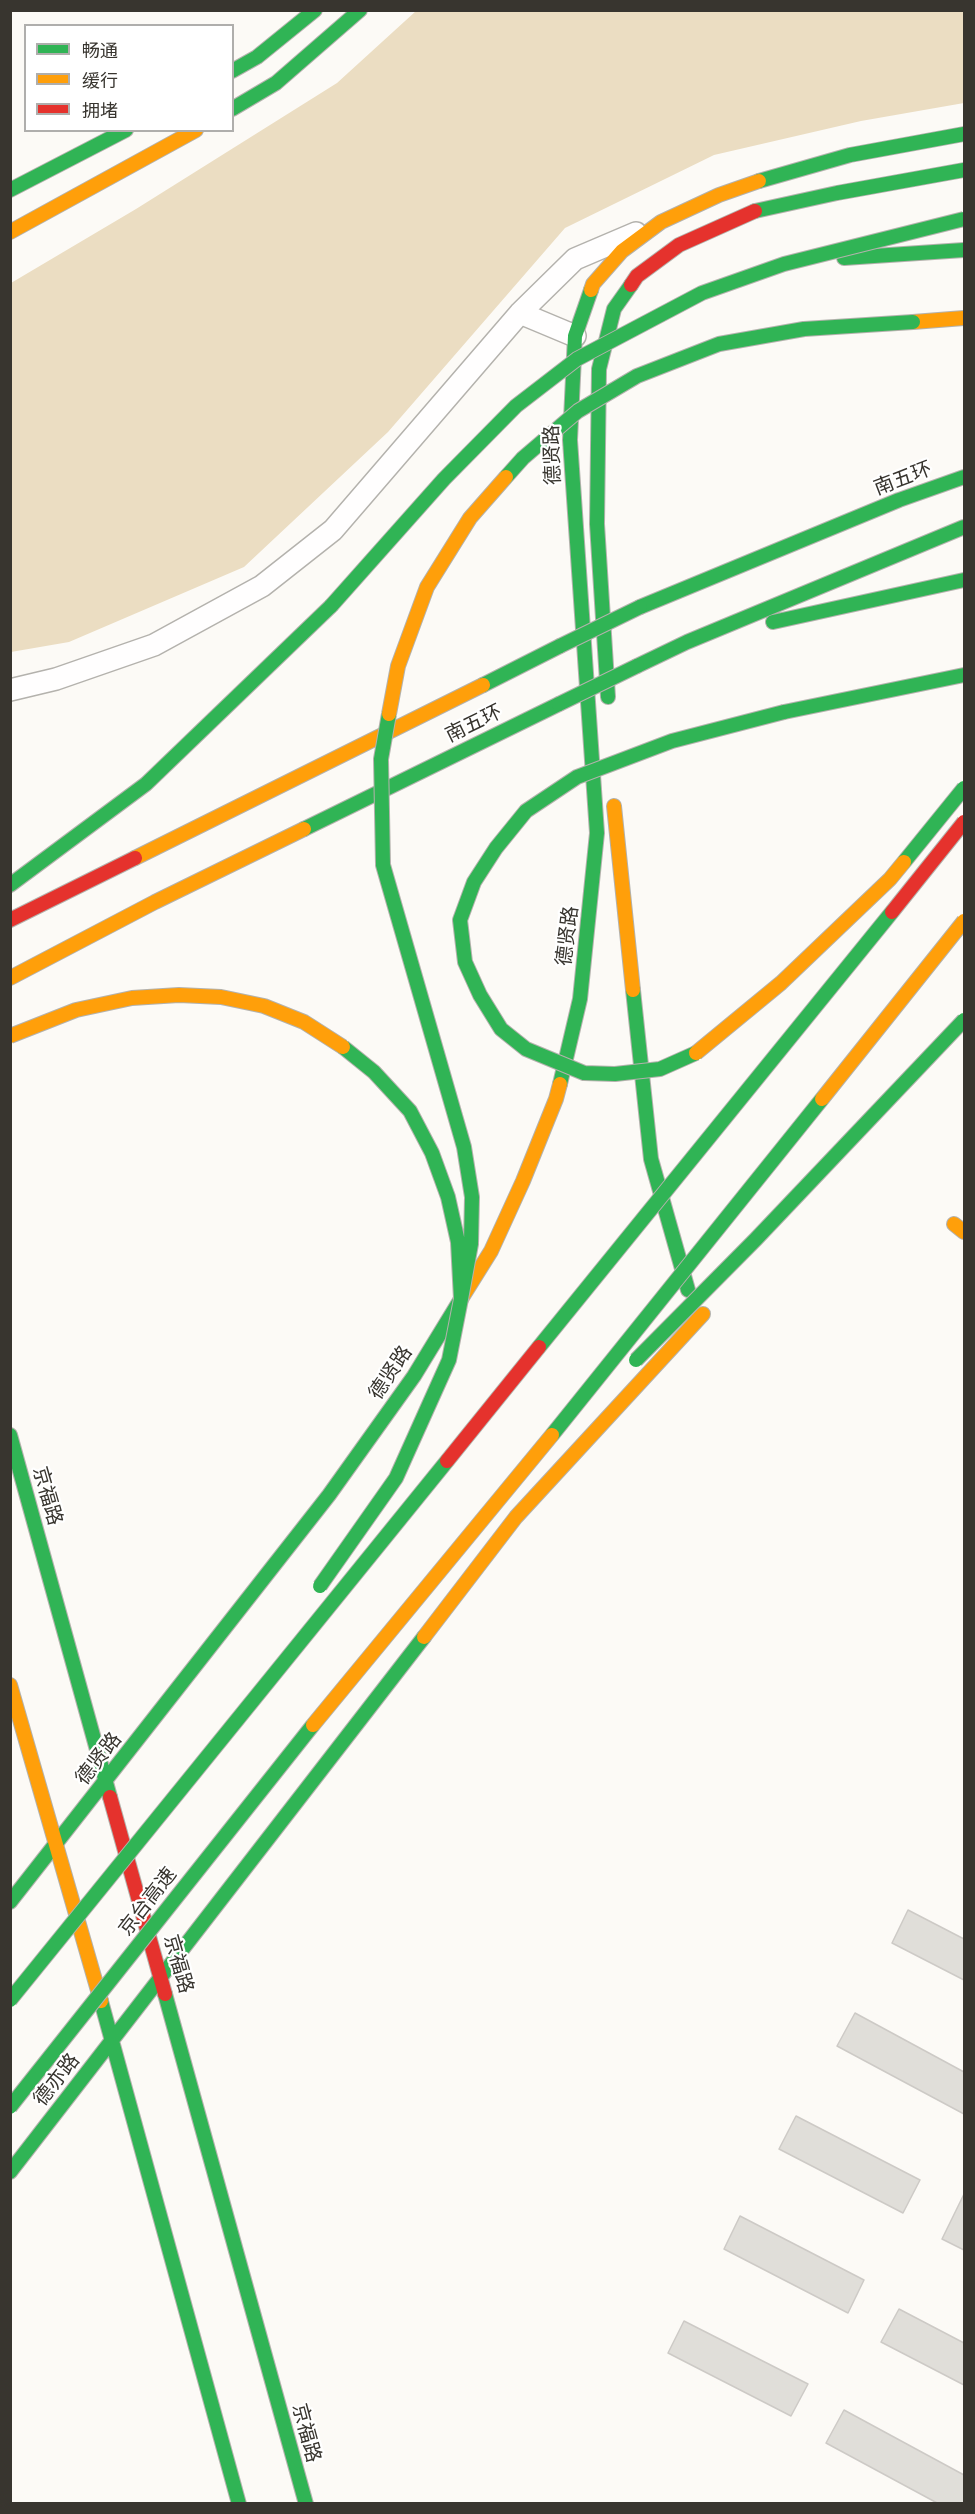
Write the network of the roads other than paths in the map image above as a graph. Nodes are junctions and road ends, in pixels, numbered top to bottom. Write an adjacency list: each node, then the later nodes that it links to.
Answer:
1 (315, 10): 3 (main road)
2 (360, 10): 4 (main road)
3 (234, 70)
4 (234, 108)
5 (122, 132): 9 (main road)
6 (192, 132): 12 (main road)
7 (964, 134): 11 (main road, 德贤路)
8 (964, 170): 24 (main road)
9 (10, 190)
10 (964, 219): 14 (main road, bridge)
11 (661, 222): 15 (street); 17 (main road, 德贤路)
12 (10, 232)
13 (964, 250): 14 (main road, bridge)
14 (796, 261): 28 (main road, bridge)
15 (520, 313): 17 (street); 23 (street)
16 (964, 318): 35 (main road, bridge)
17 (575, 336): 44 (main road, 德贤路)
18 (964, 477): 29 (main road, 南五环, bridge)
19 (964, 527): 21 (main road, 南五环)
20 (964, 580): 21 (main road)
21 (687, 642): 31 (main road, 南五环, bridge)
22 (964, 675): 26 (main road, bridge)
23 (10, 690)
24 (609, 712)
25 (611, 748): 36 (main road)
26 (964, 788)
27 (964, 822): 45 (main road, bridge)
28 (10, 885)
29 (10, 920)
30 (964, 921): 40 (main road, bridge)
31 (10, 978)
32 (964, 1020): 37 (main road, bridge)
33 (964, 1034): 36 (main road)
34 (10, 1036): 35 (main road, bridge)
35 (461, 1299): 41 (main road, bridge)
36 (697, 1320): 48 (main road)
37 (623, 1372)
38 (607, 1389): 40 (main road, bridge)
39 (10, 1436): 44 (main road, 京福路)
40 (516, 1480): 51 (main road, 京台高速, bridge)
41 (309, 1602)
42 (276, 1650): 45 (main road, bridge)
43 (10, 1685): 46 (main road)
44 (106, 1781): 46 (main road, 德贤路); 48 (main road, 京福路)
45 (169, 1804): 49 (main road, bridge)
46 (54, 1847): 47 (main road); 50 (main road)
47 (10, 1902)
48 (161, 1977): 50 (main road); 54 (main road, 京福路)
49 (10, 2000)
50 (113, 2040): 52 (main road, 德亦路); 53 (main road)
51 (10, 2107)
52 (10, 2172)
53 (238, 2504)
54 (306, 2504)

